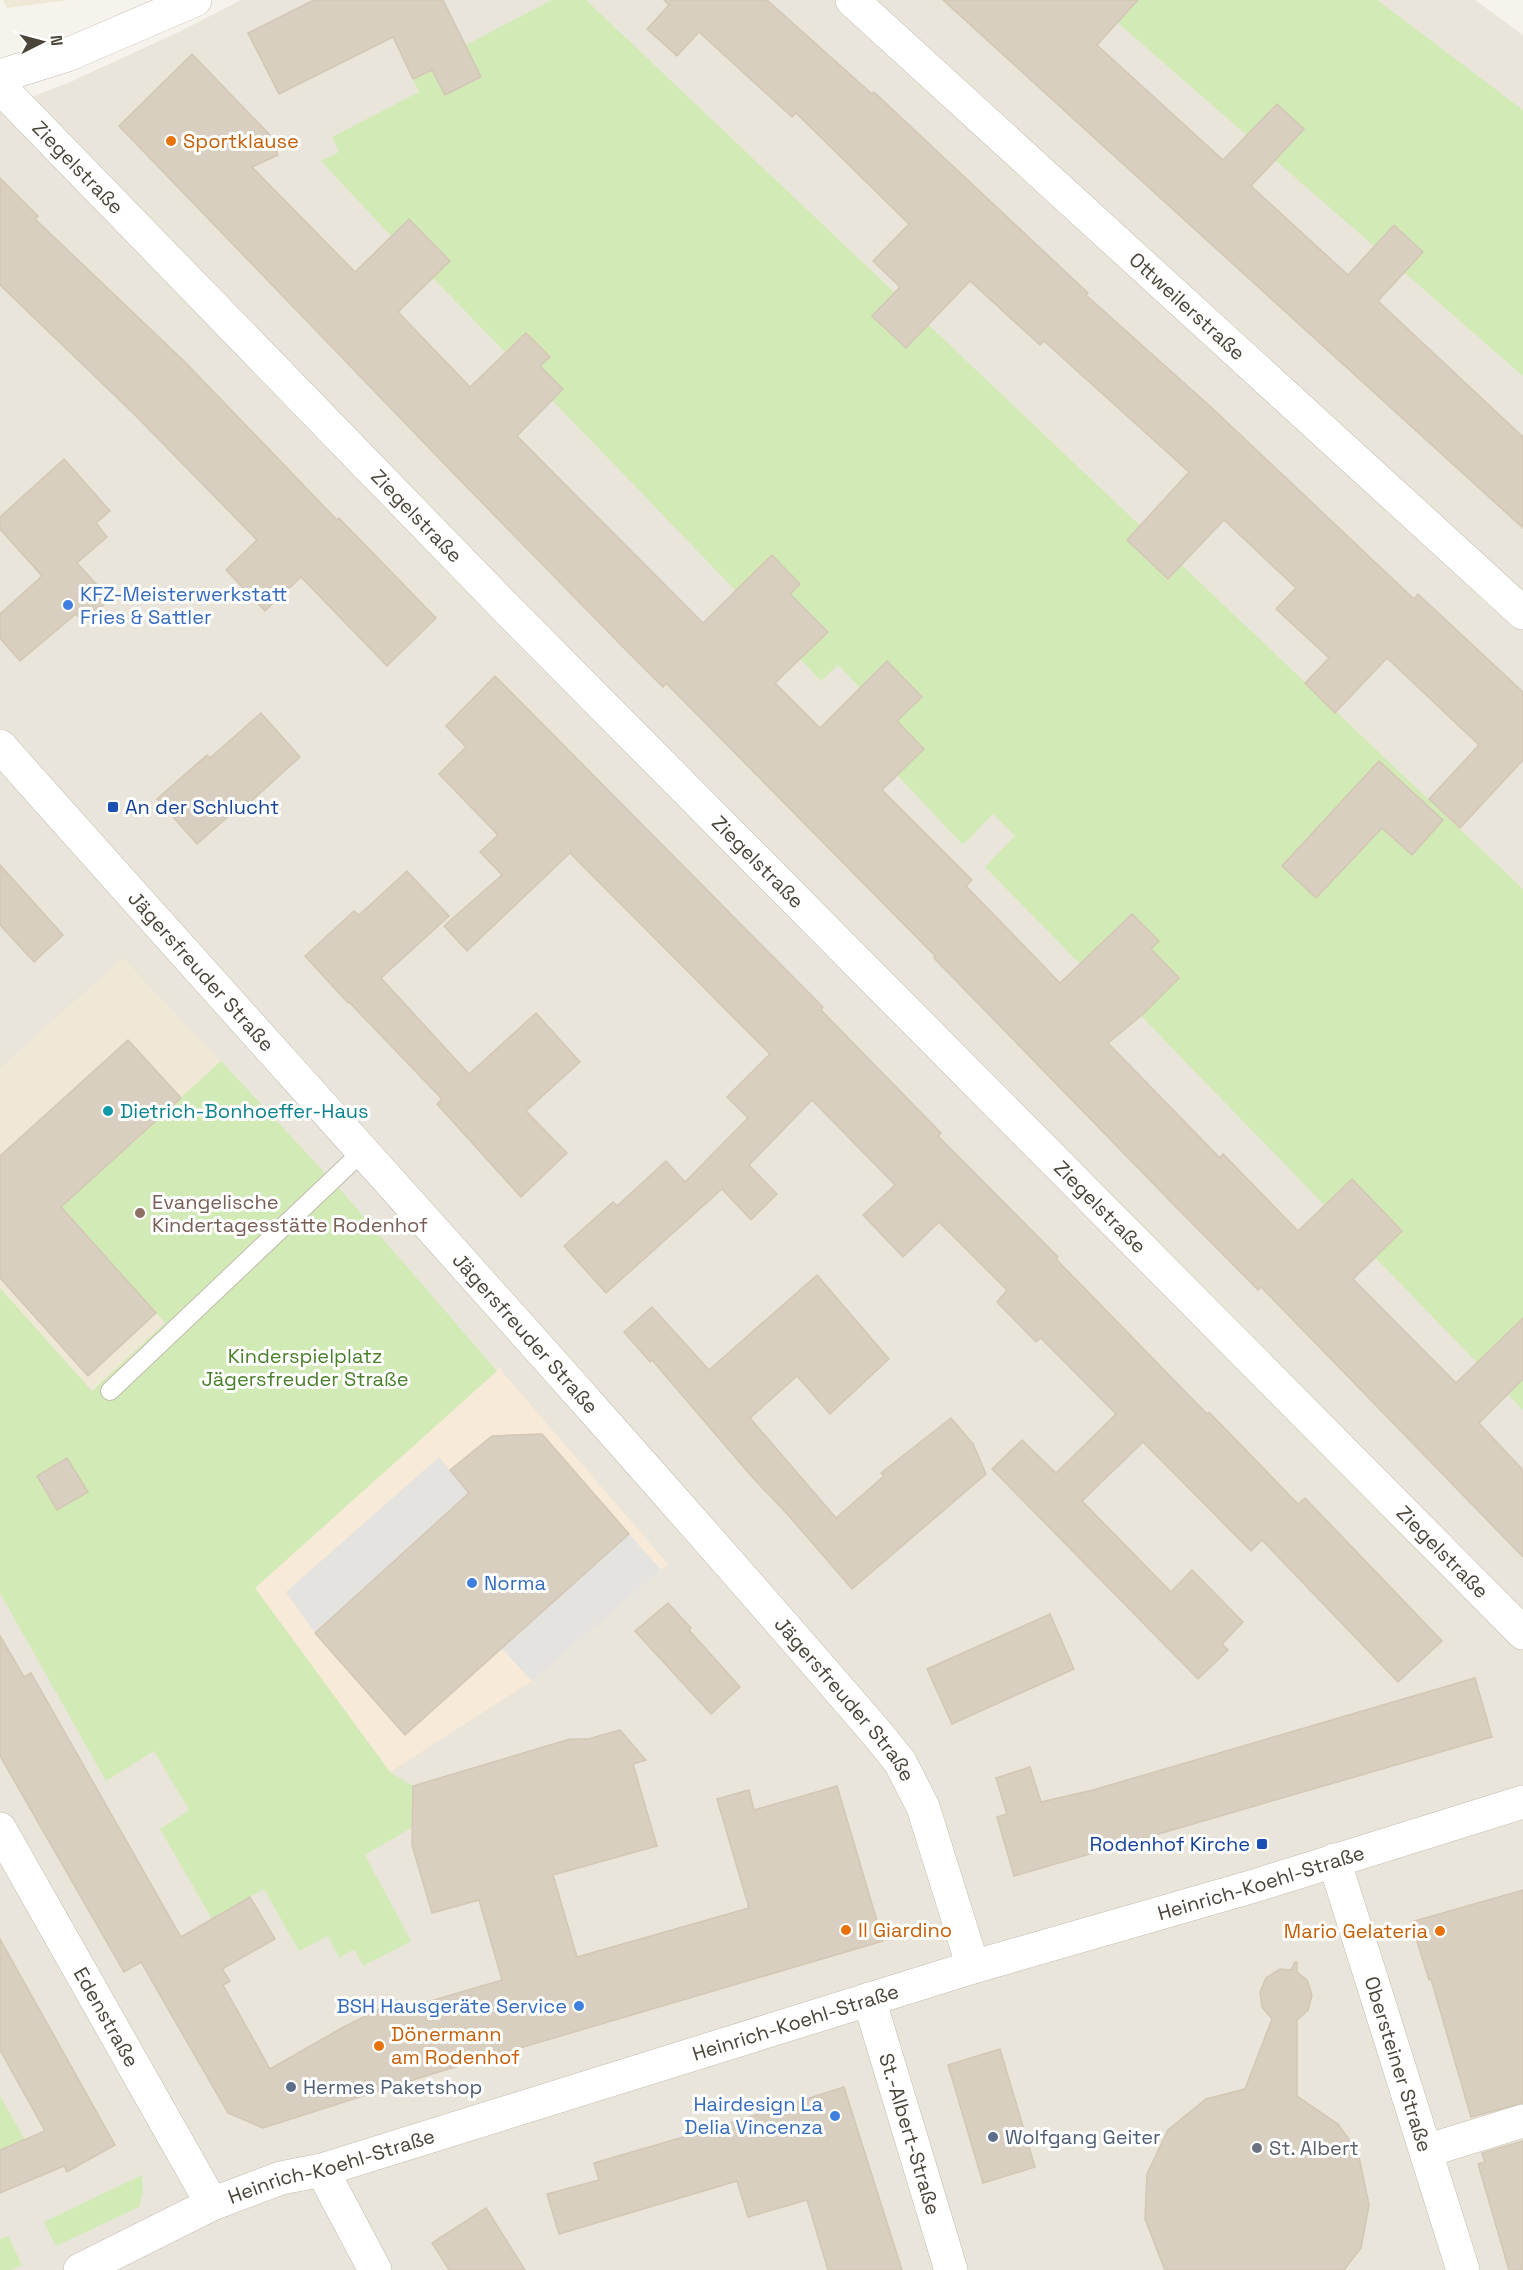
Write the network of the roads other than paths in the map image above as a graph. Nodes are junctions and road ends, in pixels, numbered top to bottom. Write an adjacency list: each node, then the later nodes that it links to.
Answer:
1 (195, 0): 3 (street)
2 (852, 0): 5 (street, Ottweilerstraße)
3 (0, 76)
4 (0, 87): 9 (street, Ziegelstraße)
5 (1523, 614)
6 (0, 746): 7 (street, Jägersfreuder Straße)
7 (363, 1151): 8 (lane); 13 (street, Jägersfreuder Straße)
8 (110, 1392)
9 (1523, 1633)
10 (1523, 1802): 12 (street, Heinrich-Koehl-Straße)
11 (0, 1829): 18 (street, Edenstraße)
12 (1334, 1860): 13 (street, Heinrich-Koehl-Straße); 16 (street, Obersteiner Straße)
13 (973, 1967): 14 (street, Heinrich-Koehl-Straße)
14 (869, 1999): 17 (street, Heinrich-Koehl-Straße); 21 (street, St.-Albert-Straße)
15 (1523, 2121): 16 (street)
16 (1426, 2151): 22 (street, Obersteiner Straße)
17 (322, 2170): 18 (street, Heinrich-Koehl-Straße); 20 (street)
18 (212, 2204): 19 (street, Heinrich-Koehl-Straße)
19 (80, 2270)
20 (375, 2270)
21 (951, 2270)
22 (1463, 2270)

